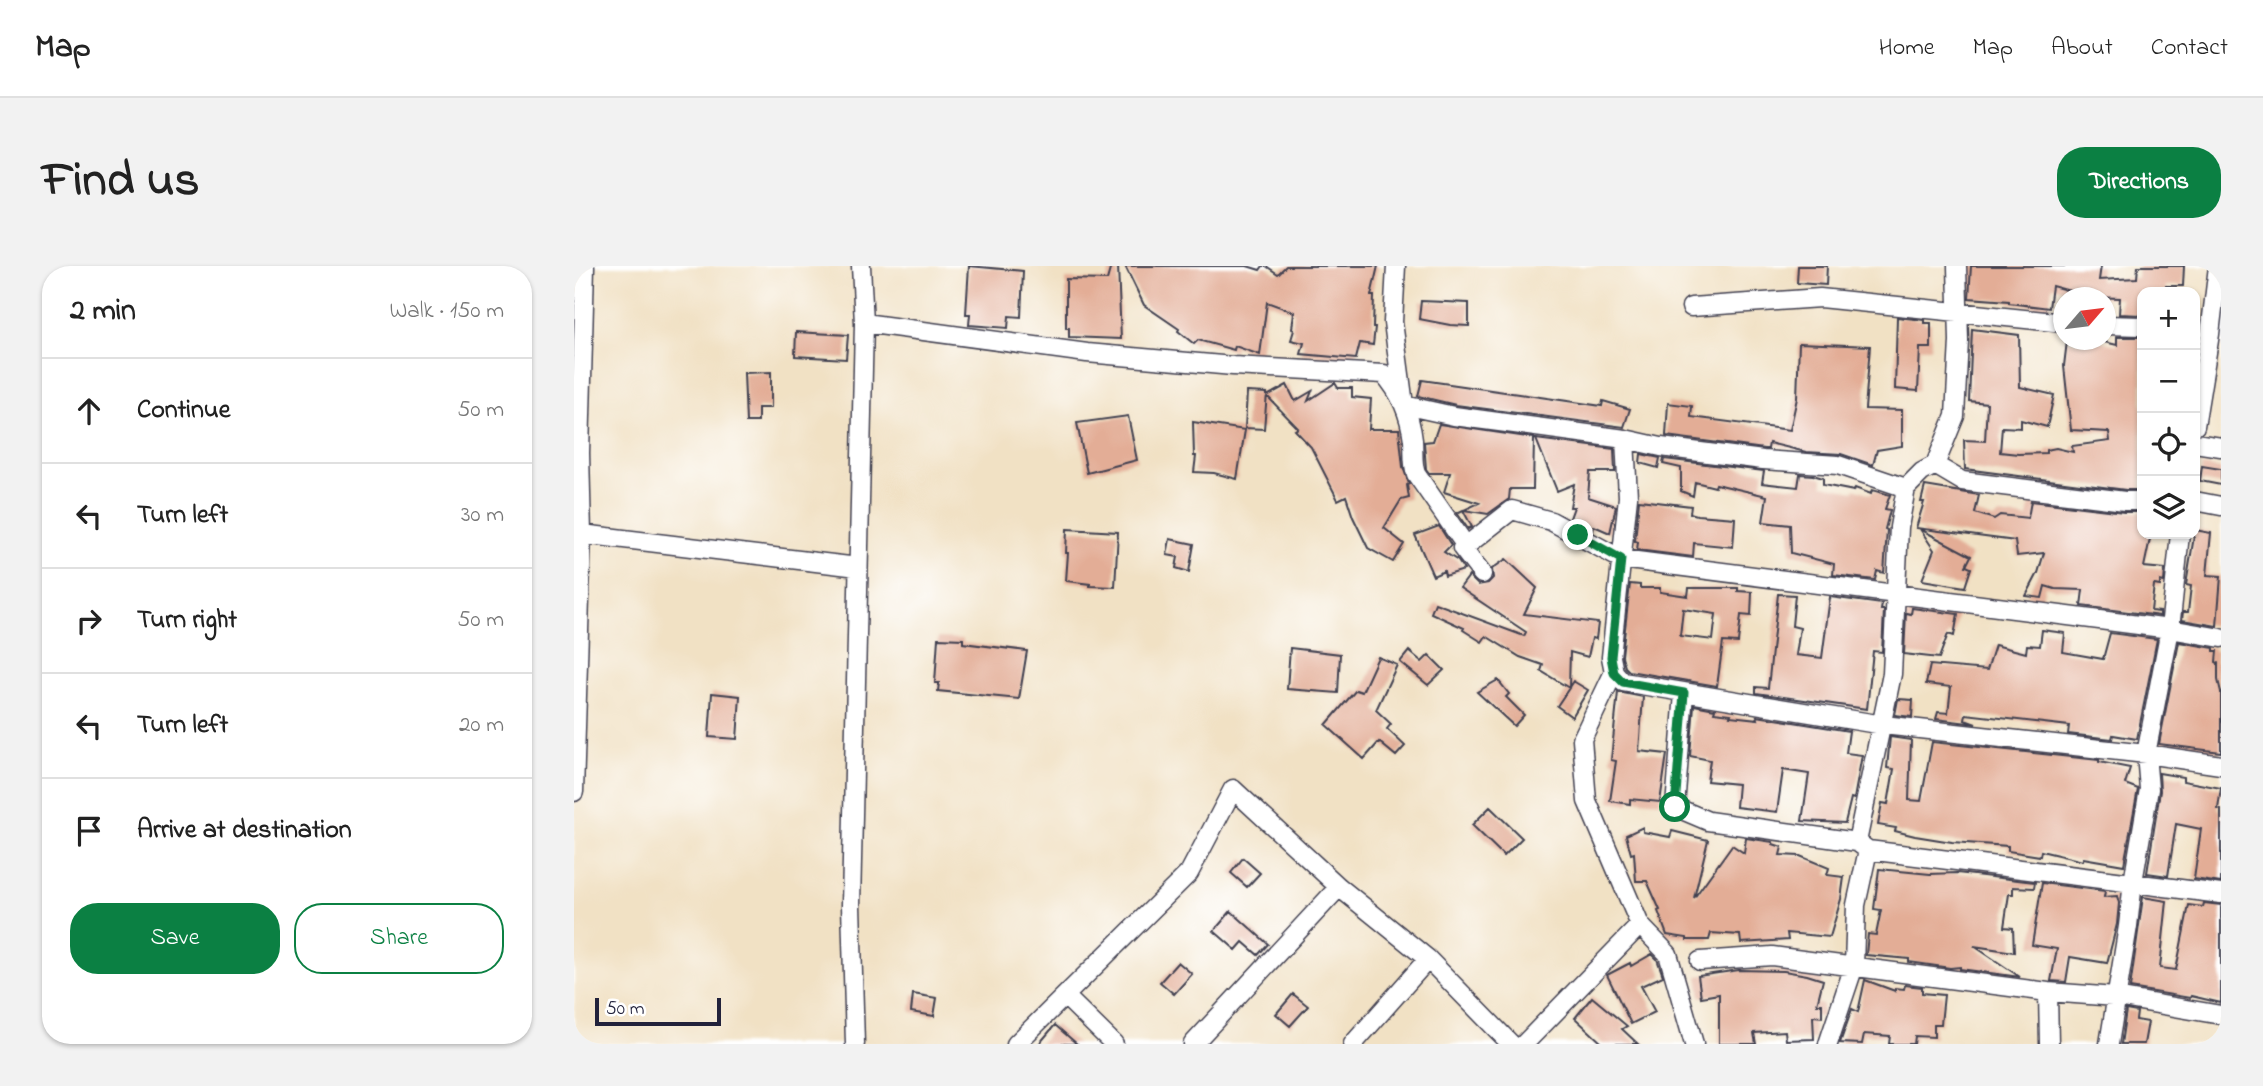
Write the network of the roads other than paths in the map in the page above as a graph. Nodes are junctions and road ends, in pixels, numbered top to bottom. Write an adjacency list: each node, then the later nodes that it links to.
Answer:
1 (860, 266): 9 (street)
2 (1396, 266): 13 (street)
3 (1957, 266): 7 (street)
4 (2218, 266): 12 (street)
5 (581, 278): 23 (street)
6 (1691, 307): 7 (street)
7 (1958, 312): 8 (street); 18 (street)
8 (2053, 322)
9 (864, 323): 13 (street); 27 (street)
10 (2116, 325): 11 (street)
11 (2137, 326)
12 (2209, 334): 14 (street)
13 (1404, 404): 15 (street); 25 (street)
14 (2197, 413)
15 (1625, 439): 19 (street); 26 (street)
16 (2200, 444): 17 (street)
17 (2221, 446)
18 (1936, 465): 19 (street); 20 (street)
19 (1906, 488): 29 (street)
20 (2137, 501)
21 (2200, 502): 22 (street)
22 (2221, 506)
23 (582, 534): 27 (street); 37 (street)
24 (2179, 539): 30 (street)
25 (1466, 546): 26 (street); 28 (street)
26 (1621, 559): 29 (street); 32 (street)
27 (858, 567): 50 (street)
28 (1482, 574)
29 (1897, 593): 30 (street); 34 (street)
30 (2170, 629): 31 (street); 35 (street)
31 (2221, 638)
32 (1614, 673): 33 (street); 42 (street)
33 (1684, 693): 34 (street); 38 (street)
34 (1883, 724): 35 (street); 38 (street)
35 (2146, 754): 36 (street); 39 (street)
36 (2221, 765)
37 (574, 792)
38 (1862, 846): 39 (street); 45 (street)
39 (2133, 882): 41 (street); 48 (street)
40 (1339, 887): 43 (street); 47 (street); 53 (street)
41 (2221, 894)
42 (1640, 925): 56 (street); 57 (street)
43 (1428, 959): 54 (street); 55 (street)
44 (1700, 961): 45 (street)
45 (1854, 966): 46 (street); 58 (street)
46 (2048, 992): 48 (street); 59 (street)
47 (1066, 997): 51 (street); 52 (street)
48 (2116, 997): 49 (street); 60 (street)
49 (2221, 1015)
50 (855, 1044)
51 (1016, 1044)
52 (1114, 1044)
53 (1193, 1044)
54 (1353, 1044)
55 (1511, 1044)
56 (1524, 1044)
57 (1693, 1044)
58 (1828, 1044)
59 (2049, 1044)
60 (2109, 1044)

